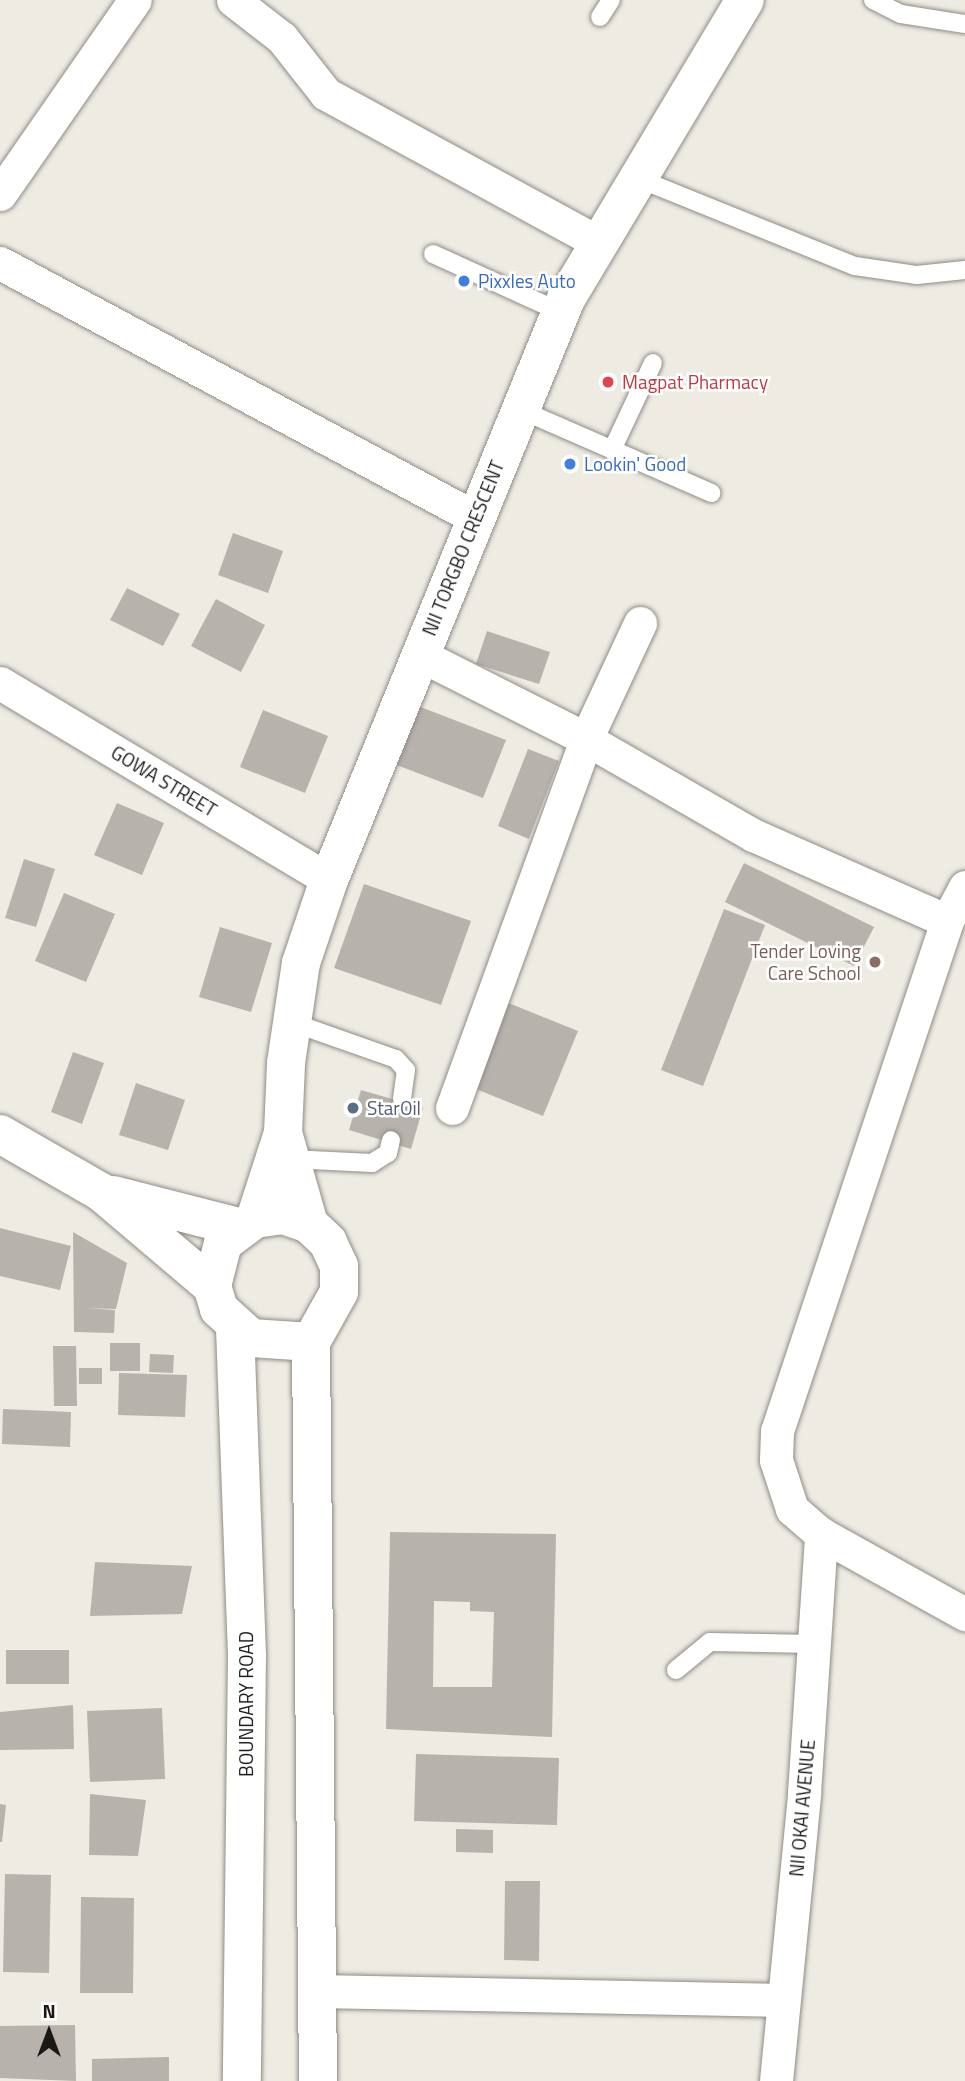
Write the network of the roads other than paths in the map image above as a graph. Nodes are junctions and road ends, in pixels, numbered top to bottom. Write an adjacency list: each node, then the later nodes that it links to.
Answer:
1 (135, 0): 9 (street)
2 (233, 0): 10 (street)
3 (611, 0): 6 (lane)
4 (745, 0): 8 (main road, NII TORGBO CRESCENT)
5 (873, 0): 7 (lane)
6 (600, 17)
7 (965, 24)
8 (637, 178): 10 (main road, NII TORGBO CRESCENT); 13 (lane)
9 (0, 194)
10 (598, 242): 14 (main road, NII TORGBO CRESCENT)
11 (433, 254): 14 (lane)
12 (0, 263): 19 (street)
13 (965, 270)
14 (560, 312): 16 (main road, NII TORGBO CRESCENT)
15 (653, 363): 17 (lane)
16 (519, 409): 17 (lane); 19 (main road, NII TORGBO CRESCENT)
17 (612, 450): 18 (lane)
18 (711, 493)
19 (474, 517): 21 (main road, NII TORGBO CRESCENT)
20 (640, 623): 23 (street)
21 (420, 655): 23 (street); 24 (main road, NII TORGBO CRESCENT)
22 (0, 682): 24 (street, GOWA STREET)
23 (586, 739): 26 (street); 29 (street)
24 (329, 880): 27 (main road, NII TORGBO CRESCENT)
25 (965, 887): 26 (street)
26 (947, 921): 39 (street)
27 (291, 1022): 28 (lane); 32 (main road, NII TORGBO CRESCENT)
28 (402, 1099)
29 (452, 1108)
30 (0, 1134): 33 (main road)
31 (391, 1140): 32 (lane)
32 (286, 1146): 34 (main road); 35 (main road)
33 (101, 1192): 34 (main road); 36 (main road)
34 (247, 1223): 35 (main road); 36 (main road)
35 (309, 1224): 38 (main road)
36 (212, 1286): 37 (main road)
37 (234, 1328): 38 (main road); 45 (main road, BOUNDARY ROAD)
38 (311, 1342): 43 (main road)
39 (821, 1534): 40 (street); 41 (street, NII OKAI AVENUE)
40 (964, 1611)
41 (814, 1644): 42 (lane); 44 (street, NII OKAI AVENUE)
42 (676, 1670)
43 (320, 1991): 44 (street); 46 (main road)
44 (783, 2000): 47 (street, NII OKAI AVENUE)
45 (242, 2081)
46 (318, 2081)
47 (776, 2081)

